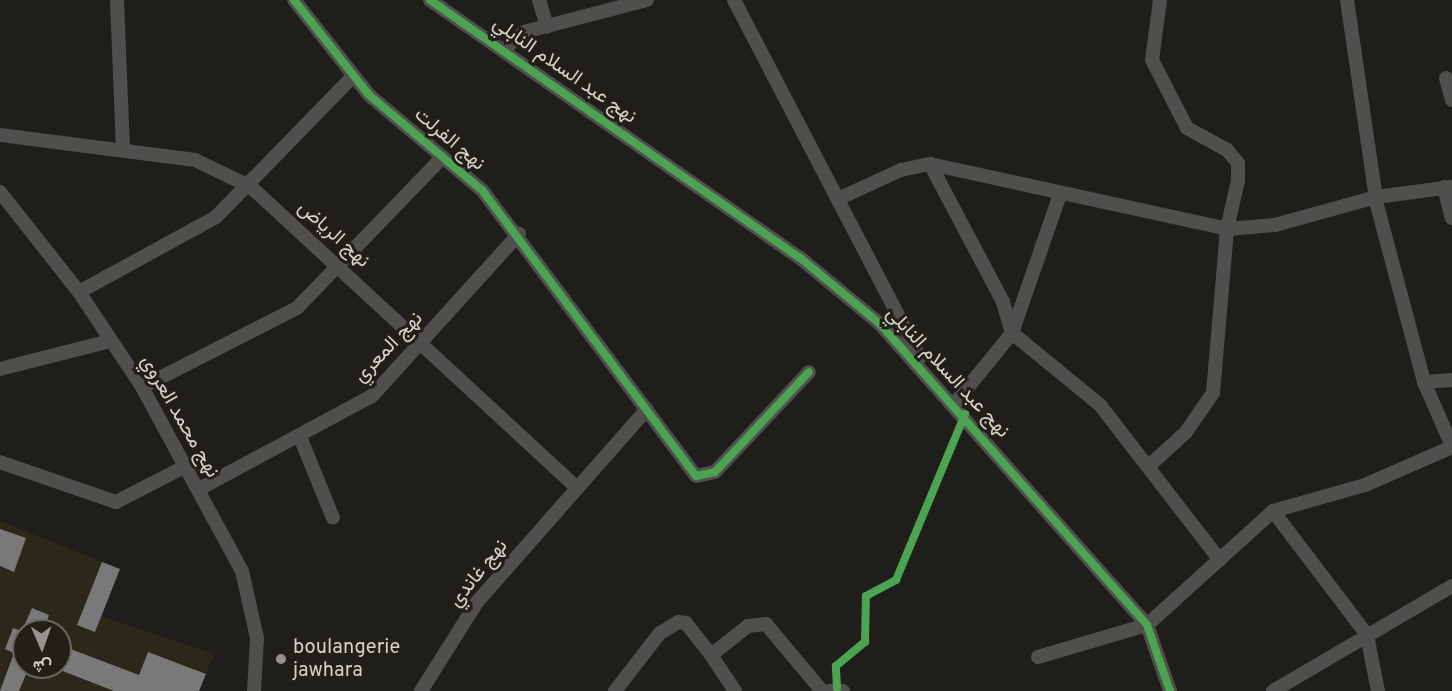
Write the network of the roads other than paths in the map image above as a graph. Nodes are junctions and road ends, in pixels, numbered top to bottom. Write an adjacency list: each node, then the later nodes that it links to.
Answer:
1 (117, 0): 17 (street)
2 (294, 0): 13 (street, نهج الفرلت)
3 (430, 0): 10 (street, نهج عبد السلام النابلي)
4 (441, 0): 10 (street, نهج عبد السلام النابلي)
5 (539, 0): 11 (street)
6 (647, 0): 11 (street)
7 (734, 0): 25 (street)
8 (1160, 0): 27 (street)
9 (1347, 0): 24 (street)
10 (456, 15): 12 (street, نهج عبد السلام النابلي)
11 (547, 27): 12 (street)
12 (504, 50): 34 (street, نهج عبد السلام النابلي)
13 (353, 76): 18 (street, نهج الفرلت); 20 (street)
14 (1446, 78): 15 (street)
15 (1452, 100)
16 (0, 135): 17 (street, نهج الرياض)
17 (123, 149): 20 (street, نهج الرياض)
18 (443, 157): 28 (street, نهج الفرلت); 29 (street)
19 (930, 164): 23 (street); 25 (street); 31 (street)
20 (250, 187): 29 (street, نهج الرياض); 30 (street)
21 (1448, 187): 24 (street); 26 (street)
22 (0, 192): 30 (street, نهج محمد العروي)
23 (1060, 194): 27 (street); 31 (street)
24 (1376, 197): 27 (street); 38 (street)
25 (840, 198): 34 (street)
26 (1452, 218)
27 (1227, 229): 45 (street)
28 (519, 234): 33 (street, نهج المعري); 41 (street, نهج الفرلت)
29 (340, 267): 33 (street, نهج الرياض); 39 (street)
30 (79, 292): 32 (street, نهج محمد العروي)
31 (1012, 333): 40 (street); 45 (street)
32 (110, 341): 35 (street); 39 (street, نهج محمد العروي)
33 (421, 344): 42 (street, نهج المعري); 47 (street, نهج الرياض)
34 (924, 367): 40 (street, نهج عبد السلام النابلي)
35 (0, 369)
36 (809, 372): 41 (street, نهج الفرلت)
37 (1452, 380): 38 (street)
38 (1424, 382): 43 (street)
39 (142, 387): 46 (street, نهج محمد العروي)
40 (955, 403): 54 (street, نهج عبد السلام النابلي)
41 (647, 409): 47 (street, نهج غاندي)
42 (300, 437): 48 (street, نهج المعري); 50 (street)
43 (1452, 446): 49 (street)
44 (0, 462): 46 (street)
45 (1151, 464): 51 (street)
46 (186, 466): 48 (street, نهج محمد العروي)
47 (577, 488): 59 (street, نهج غاندي)
48 (199, 489): 58 (street, نهج محمد العروي)
49 (1273, 510): 51 (street); 55 (street)
50 (333, 518)
51 (1220, 560): 54 (street)
52 (1449, 588): 53 (street); 55 (street)
53 (1452, 604)
54 (1147, 625): 57 (street); 65 (street, نهج عبد السلام النابلي)
55 (1367, 635): 66 (street); 67 (street)
56 (711, 655): 60 (street); 61 (street); 62 (street)
57 (1038, 657)
58 (254, 691)
59 (422, 691)
60 (615, 691)
61 (735, 691)
62 (822, 691)
63 (829, 691): 64 (street)
64 (843, 691)
65 (1170, 691)
66 (1273, 691)
67 (1378, 691)

